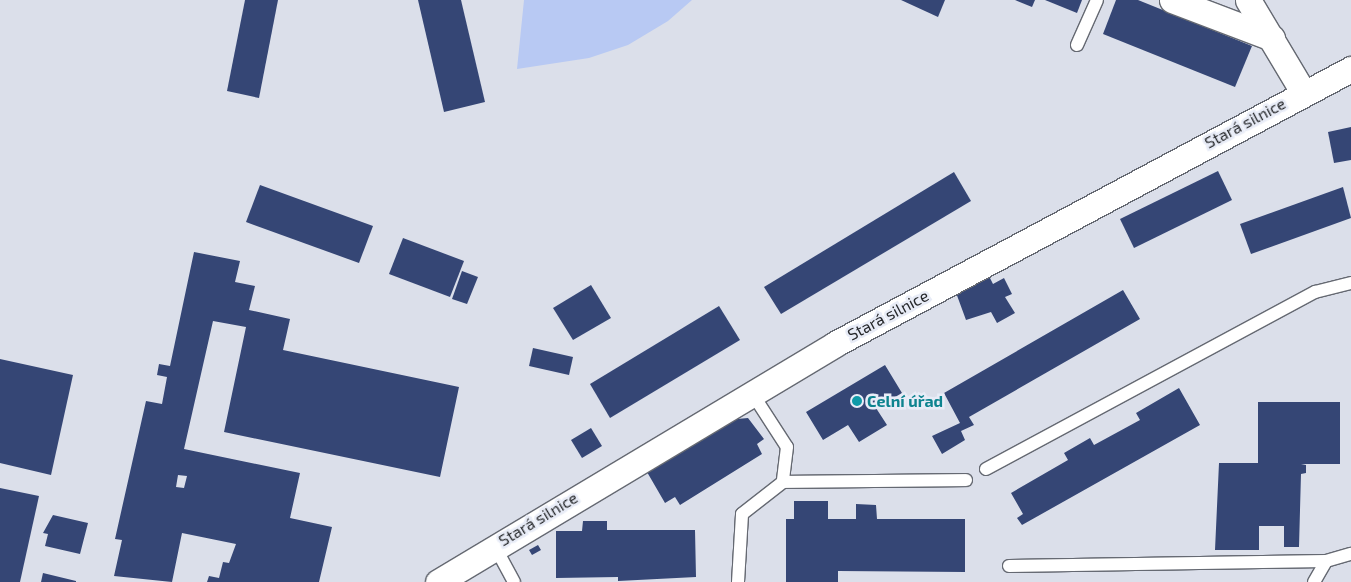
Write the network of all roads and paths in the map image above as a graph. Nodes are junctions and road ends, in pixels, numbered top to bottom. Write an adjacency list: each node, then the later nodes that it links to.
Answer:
1 (1097, 0): 5 (lane)
2 (1172, 0): 4 (street)
3 (1248, 0): 4 (street)
4 (1272, 38): 7 (street)
5 (1077, 45)
6 (1351, 69): 7 (street, Stará silnice)
7 (1303, 92): 9 (street, Stará silnice)
8 (1351, 283): 10 (lane)
9 (752, 393): 12 (lane); 13 (street, Stará silnice)
10 (986, 469)
11 (966, 480): 12 (lane)
12 (783, 482): 19 (lane)
13 (494, 545): 17 (street, Stará silnice); 18 (lane)
14 (1351, 554): 15 (lane)
15 (1326, 561): 16 (lane); 20 (lane)
16 (1009, 566)
17 (438, 582)
18 (514, 582)
19 (738, 582)
20 (1314, 582)

